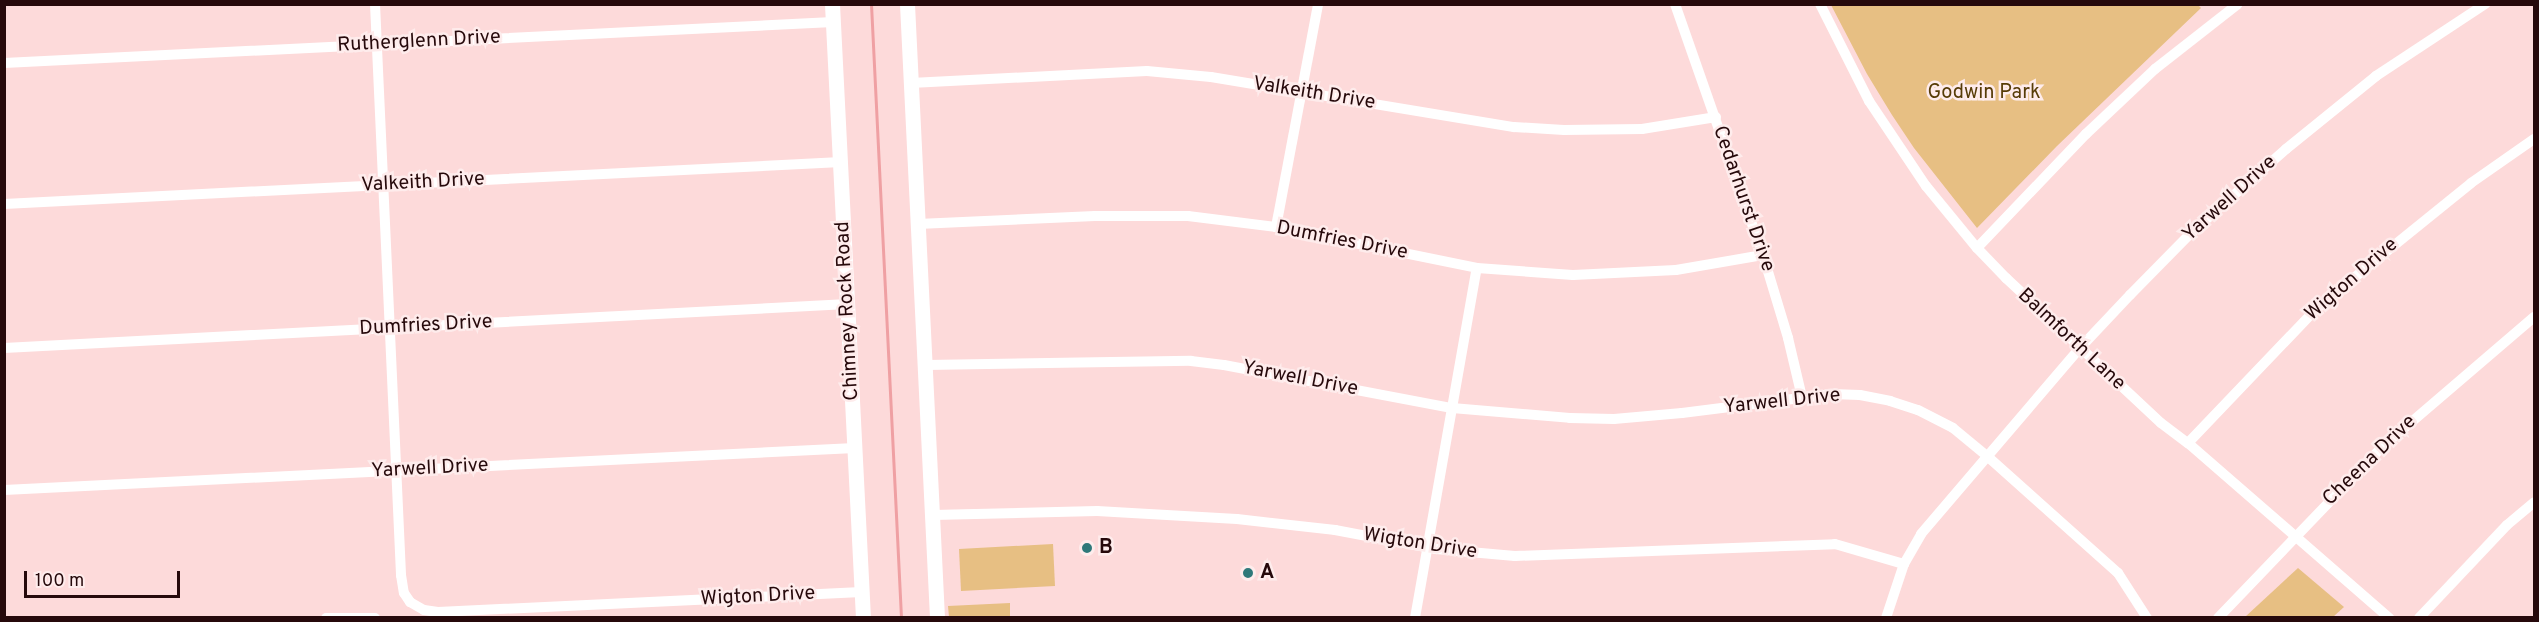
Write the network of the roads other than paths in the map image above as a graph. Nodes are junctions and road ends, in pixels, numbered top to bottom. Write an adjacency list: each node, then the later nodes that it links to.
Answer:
1 (375, 4): 10 (street)
2 (832, 4): 9 (main road, Chimney Rock Road)
3 (907, 4): 12 (main road)
4 (1318, 4): 13 (street)
5 (1674, 4): 14 (street, Cedarhurst Drive)
6 (1820, 4): 21 (street, Balmforth Lane)
7 (2238, 4): 21 (street)
8 (2485, 4): 28 (street, Yarwell Drive)
9 (833, 22): 10 (street, Rutherglenn Drive); 16 (main road, Chimney Rock Road)
10 (376, 44): 11 (street, Rutherglenn Drive); 17 (street)
11 (4, 63)
12 (911, 83): 13 (street, Valkeith Drive); 19 (main road)
13 (1301, 93): 14 (street, Valkeith Drive); 20 (street)
14 (1716, 117): 22 (street, Cedarhurst Drive)
15 (2535, 140): 32 (street, Wigton Drive)
16 (842, 162): 17 (street, Valkeith Drive); 24 (main road, Chimney Rock Road)
17 (383, 185): 18 (street, Valkeith Drive); 26 (street)
18 (4, 204)
19 (918, 224): 20 (street, Dumfries Drive); 29 (main road)
20 (1275, 227): 23 (street, Dumfries Drive)
21 (1977, 248): 28 (street, Balmforth Lane)
22 (1763, 255): 23 (street, Dumfries Drive); 30 (street, Cedarhurst Drive)
23 (1477, 268): 31 (street)
24 (848, 304): 26 (street, Dumfries Drive); 33 (main road, Chimney Rock Road)
25 (2535, 317): 39 (street, Cheena Drive)
26 (390, 327): 27 (street, Dumfries Drive); 35 (street)
27 (4, 348)
28 (2080, 348): 32 (street, Balmforth Lane); 34 (street, Yarwell Drive)
29 (926, 365): 31 (street, Yarwell Drive); 38 (main road)
30 (1802, 397): 31 (street, Yarwell Drive); 34 (street, Yarwell Drive)
31 (1452, 408): 40 (street)
32 (2188, 443): 39 (street, Balmforth Lane)
33 (855, 448): 35 (street, Yarwell Drive); 42 (main road, Chimney Rock Road)
34 (1987, 456): 41 (street); 49 (street)
35 (396, 470): 36 (street, Yarwell Drive); 42 (street, Wigton Drive)
36 (4, 490)
37 (2535, 502): 52 (street)
38 (933, 515): 40 (street, Wigton Drive); 46 (main road)
39 (2295, 535): 50 (street, Cheena Drive); 51 (street, Balmforth Lane)
40 (1426, 547): 41 (street, Wigton Drive); 47 (street)
41 (1904, 564): 48 (street)
42 (862, 592): 45 (main road, Chimney Rock Road)
43 (326, 618): 44 (street)
44 (375, 618)
45 (863, 618)
46 (936, 618)
47 (1415, 618)
48 (1886, 618)
49 (2147, 618)
50 (2218, 618)
51 (2389, 618)
52 (2419, 618)

